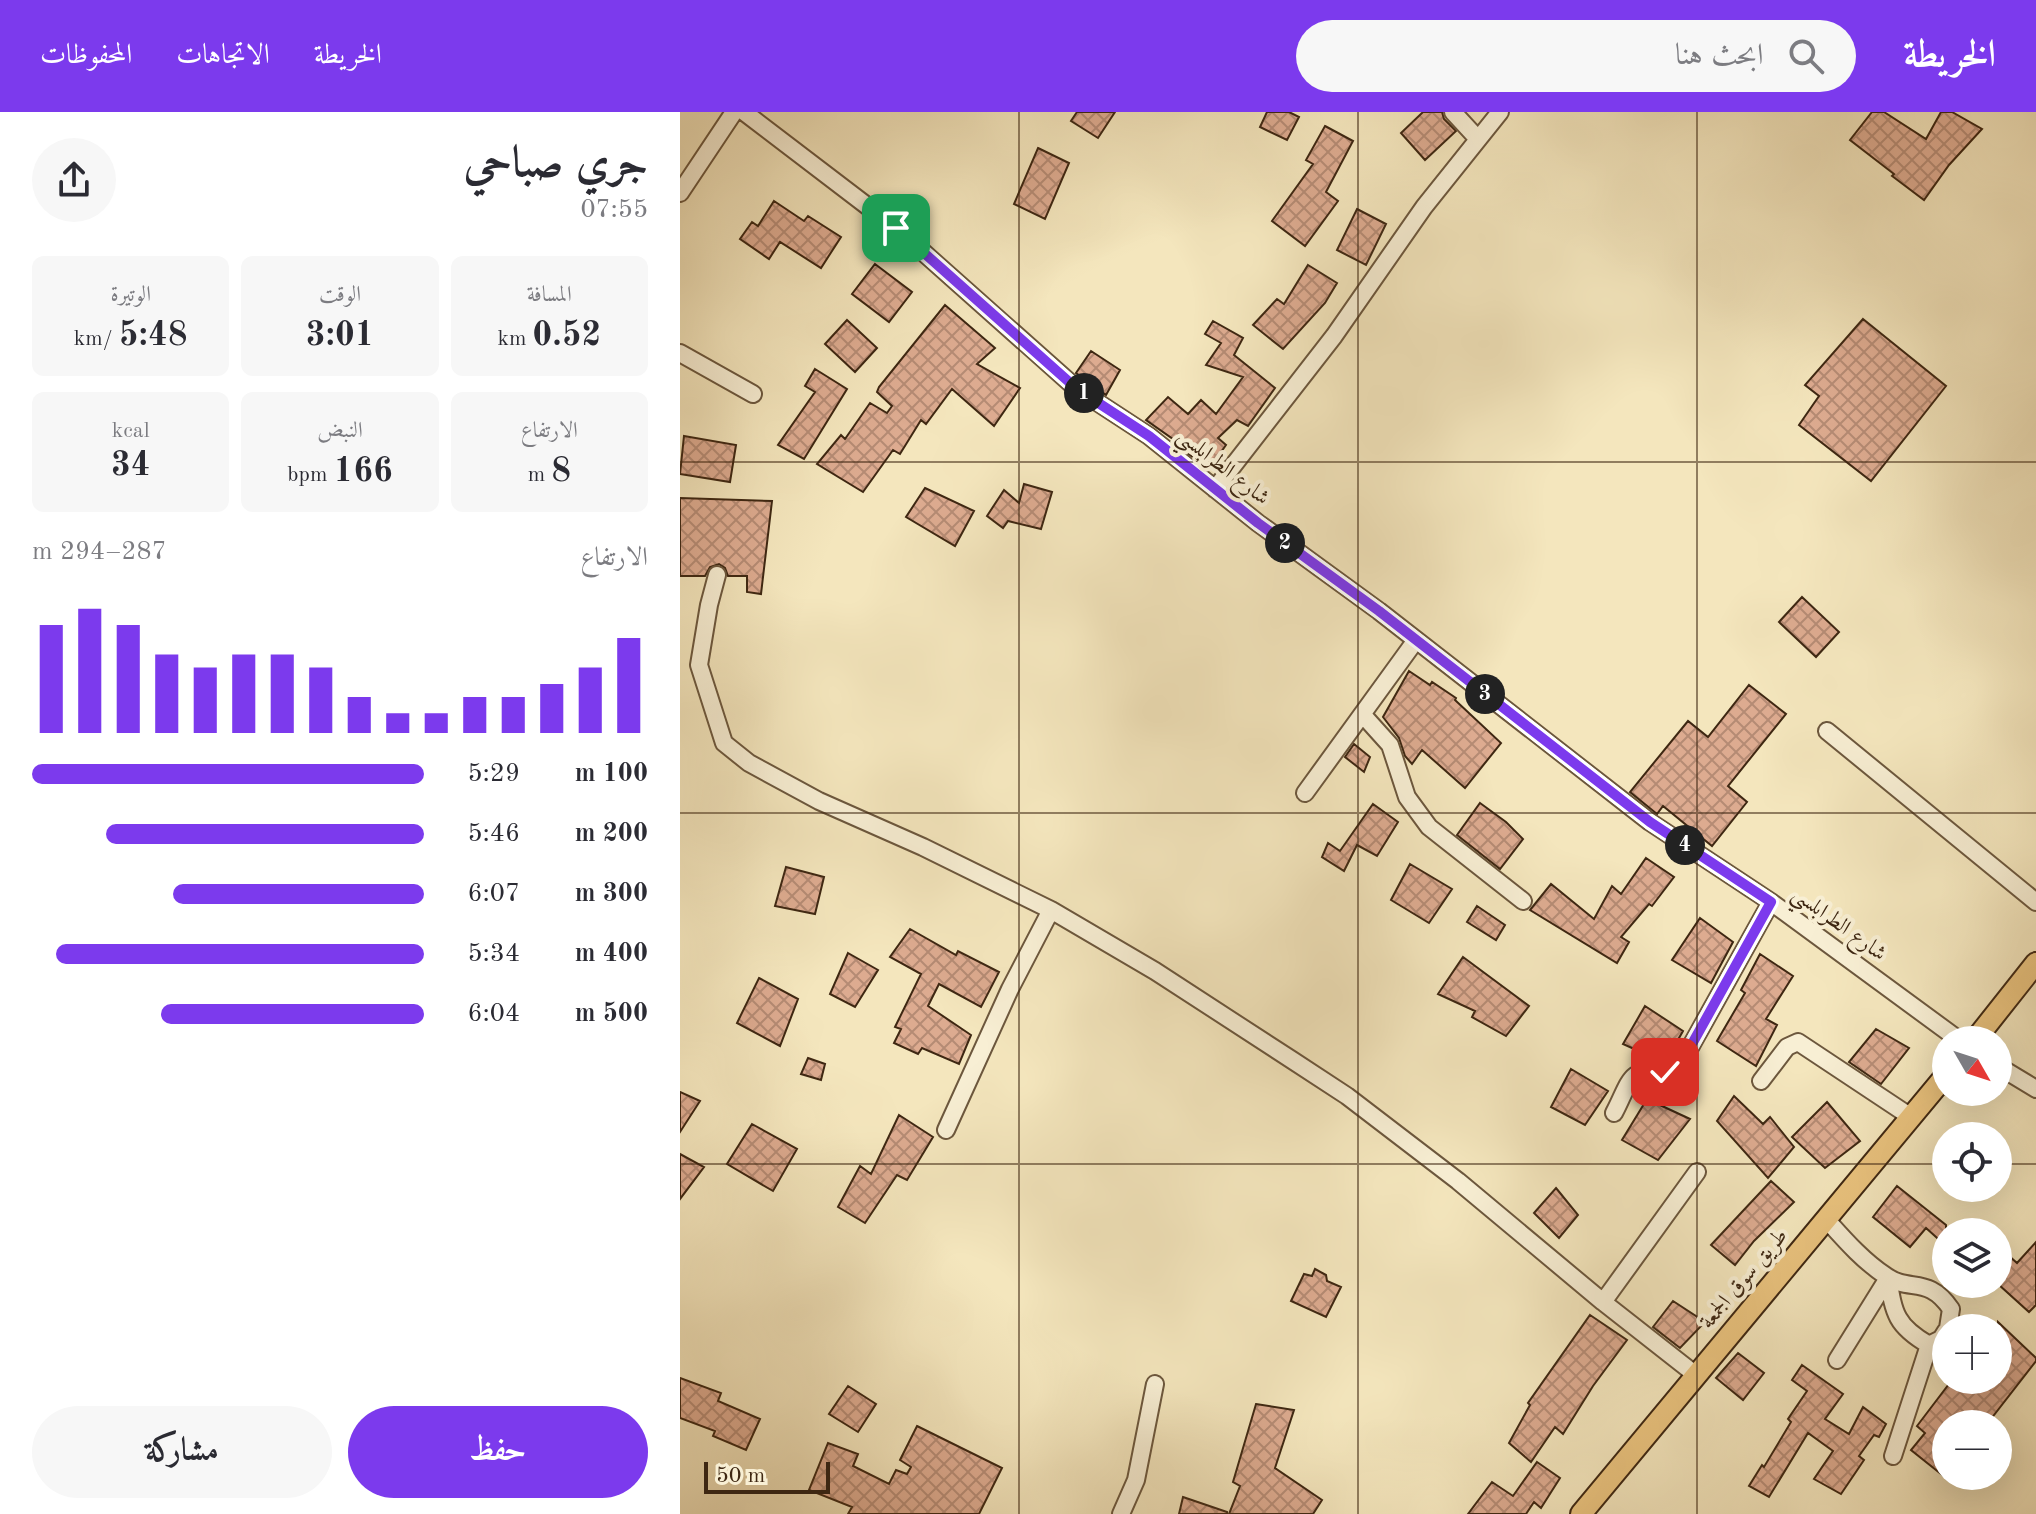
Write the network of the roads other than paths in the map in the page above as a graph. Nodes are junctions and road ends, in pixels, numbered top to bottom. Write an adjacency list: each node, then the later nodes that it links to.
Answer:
1 (734, 112): 6 (street)
2 (744, 112): 9 (street, شارع الطرابلسي)
3 (1453, 112): 5 (street)
4 (1500, 112): 5 (street)
5 (1477, 138): 9 (street)
6 (680, 193)
7 (680, 353): 8 (street)
8 (753, 394)
9 (1215, 489): 11 (street, شارع الطرابلسي)
10 (717, 575): 18 (street)
11 (1416, 640): 12 (street); 16 (street, شارع الطرابلسي)
12 (1363, 715): 14 (street); 15 (street)
13 (1827, 731): 17 (street)
14 (1305, 793)
15 (1523, 901)
16 (1771, 902): 20 (street, شارع الطرابلسي); 26 (street)
17 (2036, 902)
18 (1051, 910): 28 (street); 32 (street)
19 (2036, 963): 21 (main road)
20 (1940, 1026)
21 (1986, 1026)
22 (2012, 1074): 24 (street)
23 (1761, 1081): 27 (street)
24 (2036, 1089)
25 (1932, 1092): 27 (main road, طريق سوق الجمعة)
26 (1614, 1113)
27 (1911, 1117): 30 (main road, طريق سوق الجمعة)
28 (946, 1130)
29 (1697, 1172): 32 (street)
30 (1826, 1219): 31 (street); 37 (main road, طريق سوق الجمعة)
31 (1888, 1278): 33 (street); 35 (street); 36 (street)
32 (1603, 1302): 37 (street)
33 (1950, 1314)
34 (1932, 1344): 35 (street)
35 (1929, 1345): 39 (street)
36 (1837, 1360)
37 (1696, 1375): 41 (main road, طريق سوق الجمعة)
38 (1155, 1384): 40 (street)
39 (1893, 1456)
40 (1121, 1514)
41 (1581, 1514)

